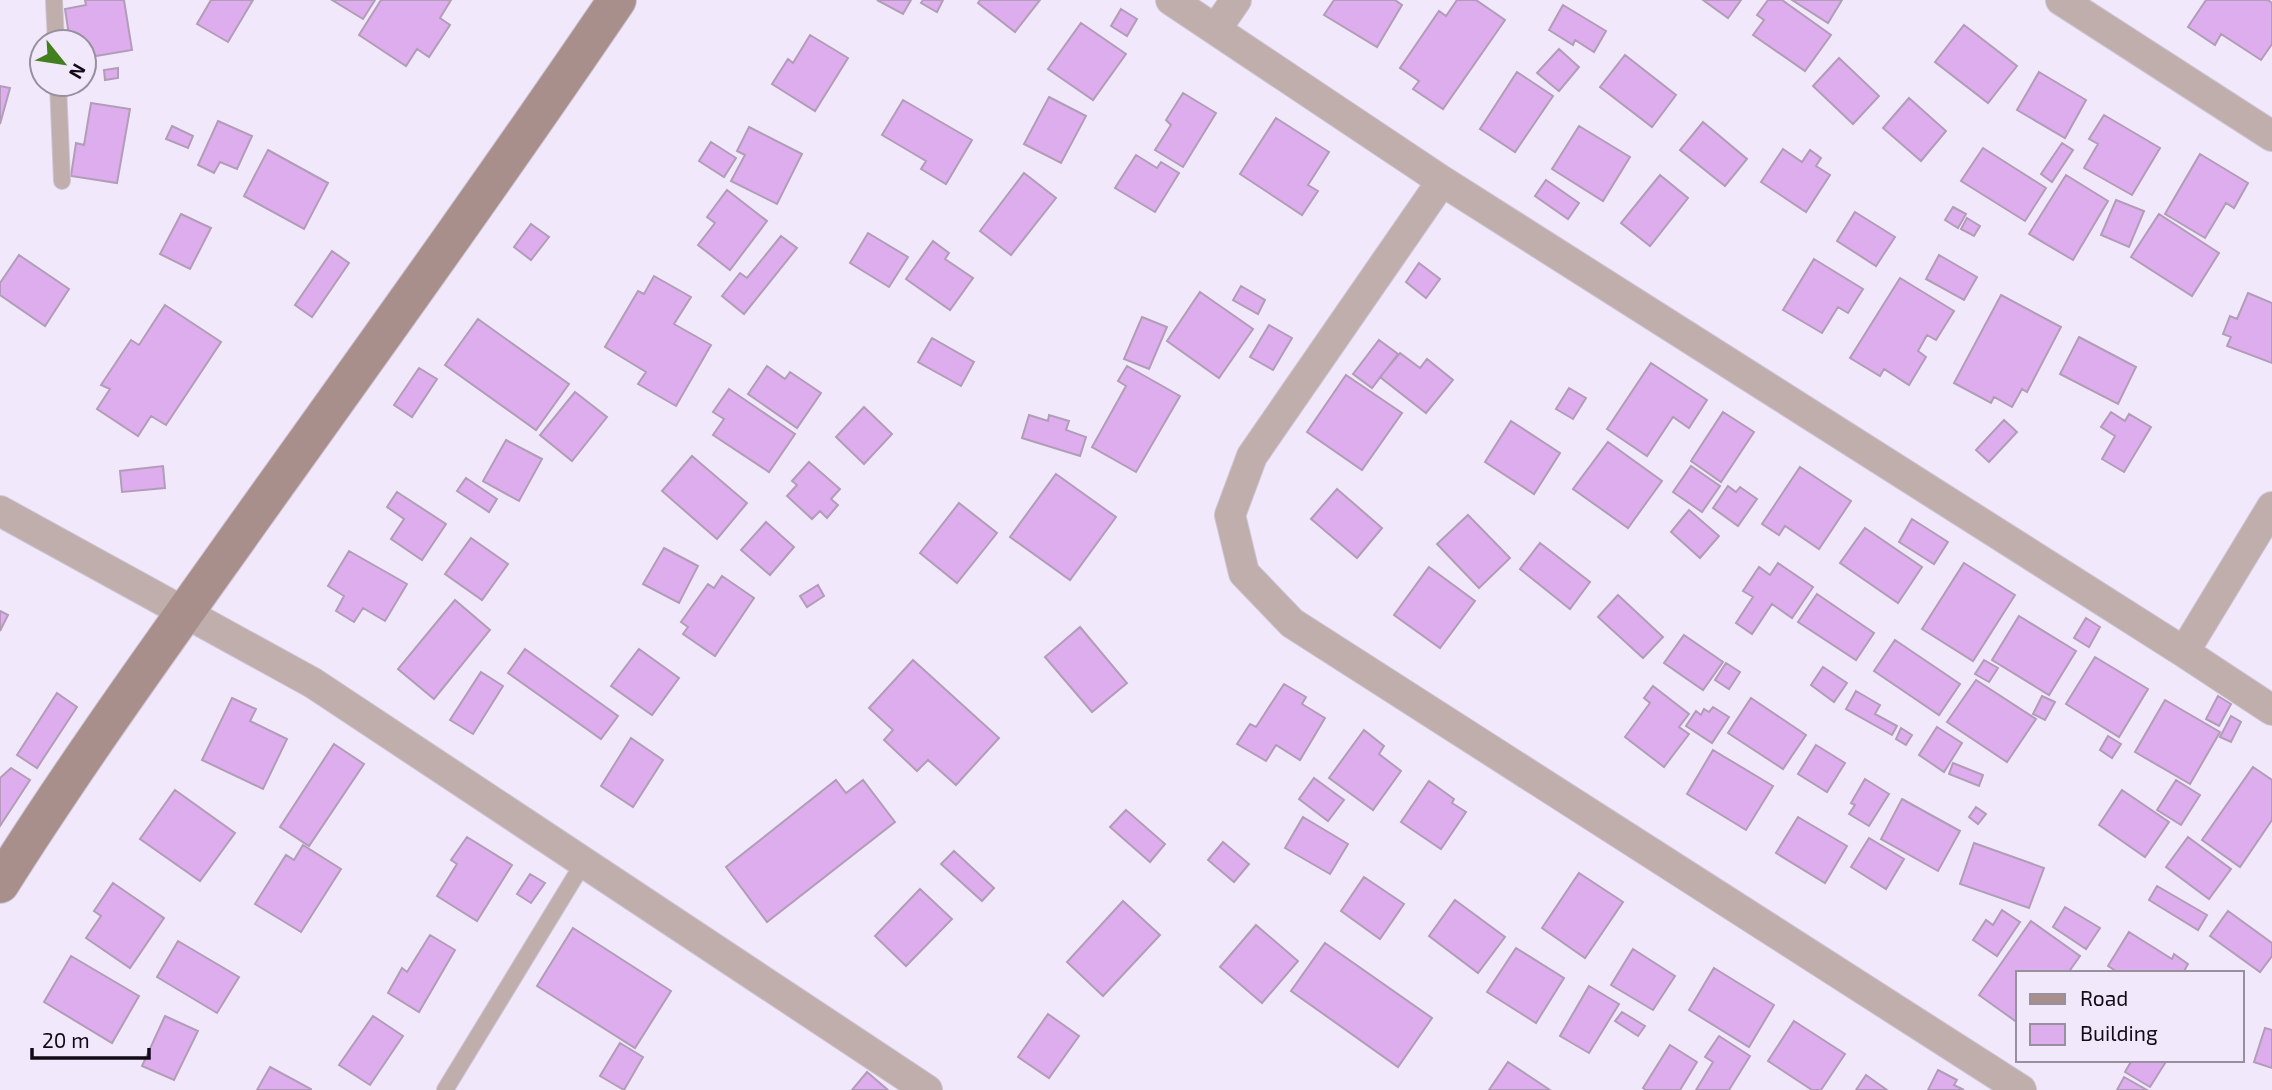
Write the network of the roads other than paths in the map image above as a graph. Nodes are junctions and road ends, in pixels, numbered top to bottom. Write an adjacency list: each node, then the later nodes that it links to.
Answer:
1 (54, 0): 6 (lane)
2 (617, 0): 14 (street)
3 (1171, 0): 7 (street)
4 (1236, 0): 7 (street)
5 (2061, 0): 9 (street)
6 (55, 28)
7 (1216, 29): 11 (street)
8 (59, 98): 10 (lane)
9 (2272, 136)
10 (62, 181)
11 (1442, 181): 15 (street); 21 (street)
12 (2272, 508): 15 (street)
13 (0, 511): 14 (street)
14 (184, 613): 17 (street); 18 (street)
15 (2184, 652): 16 (street)
16 (2272, 710)
17 (584, 862): 19 (lane); 20 (street)
18 (0, 884)
19 (445, 1090)
20 (927, 1090)
21 (2021, 1090)

